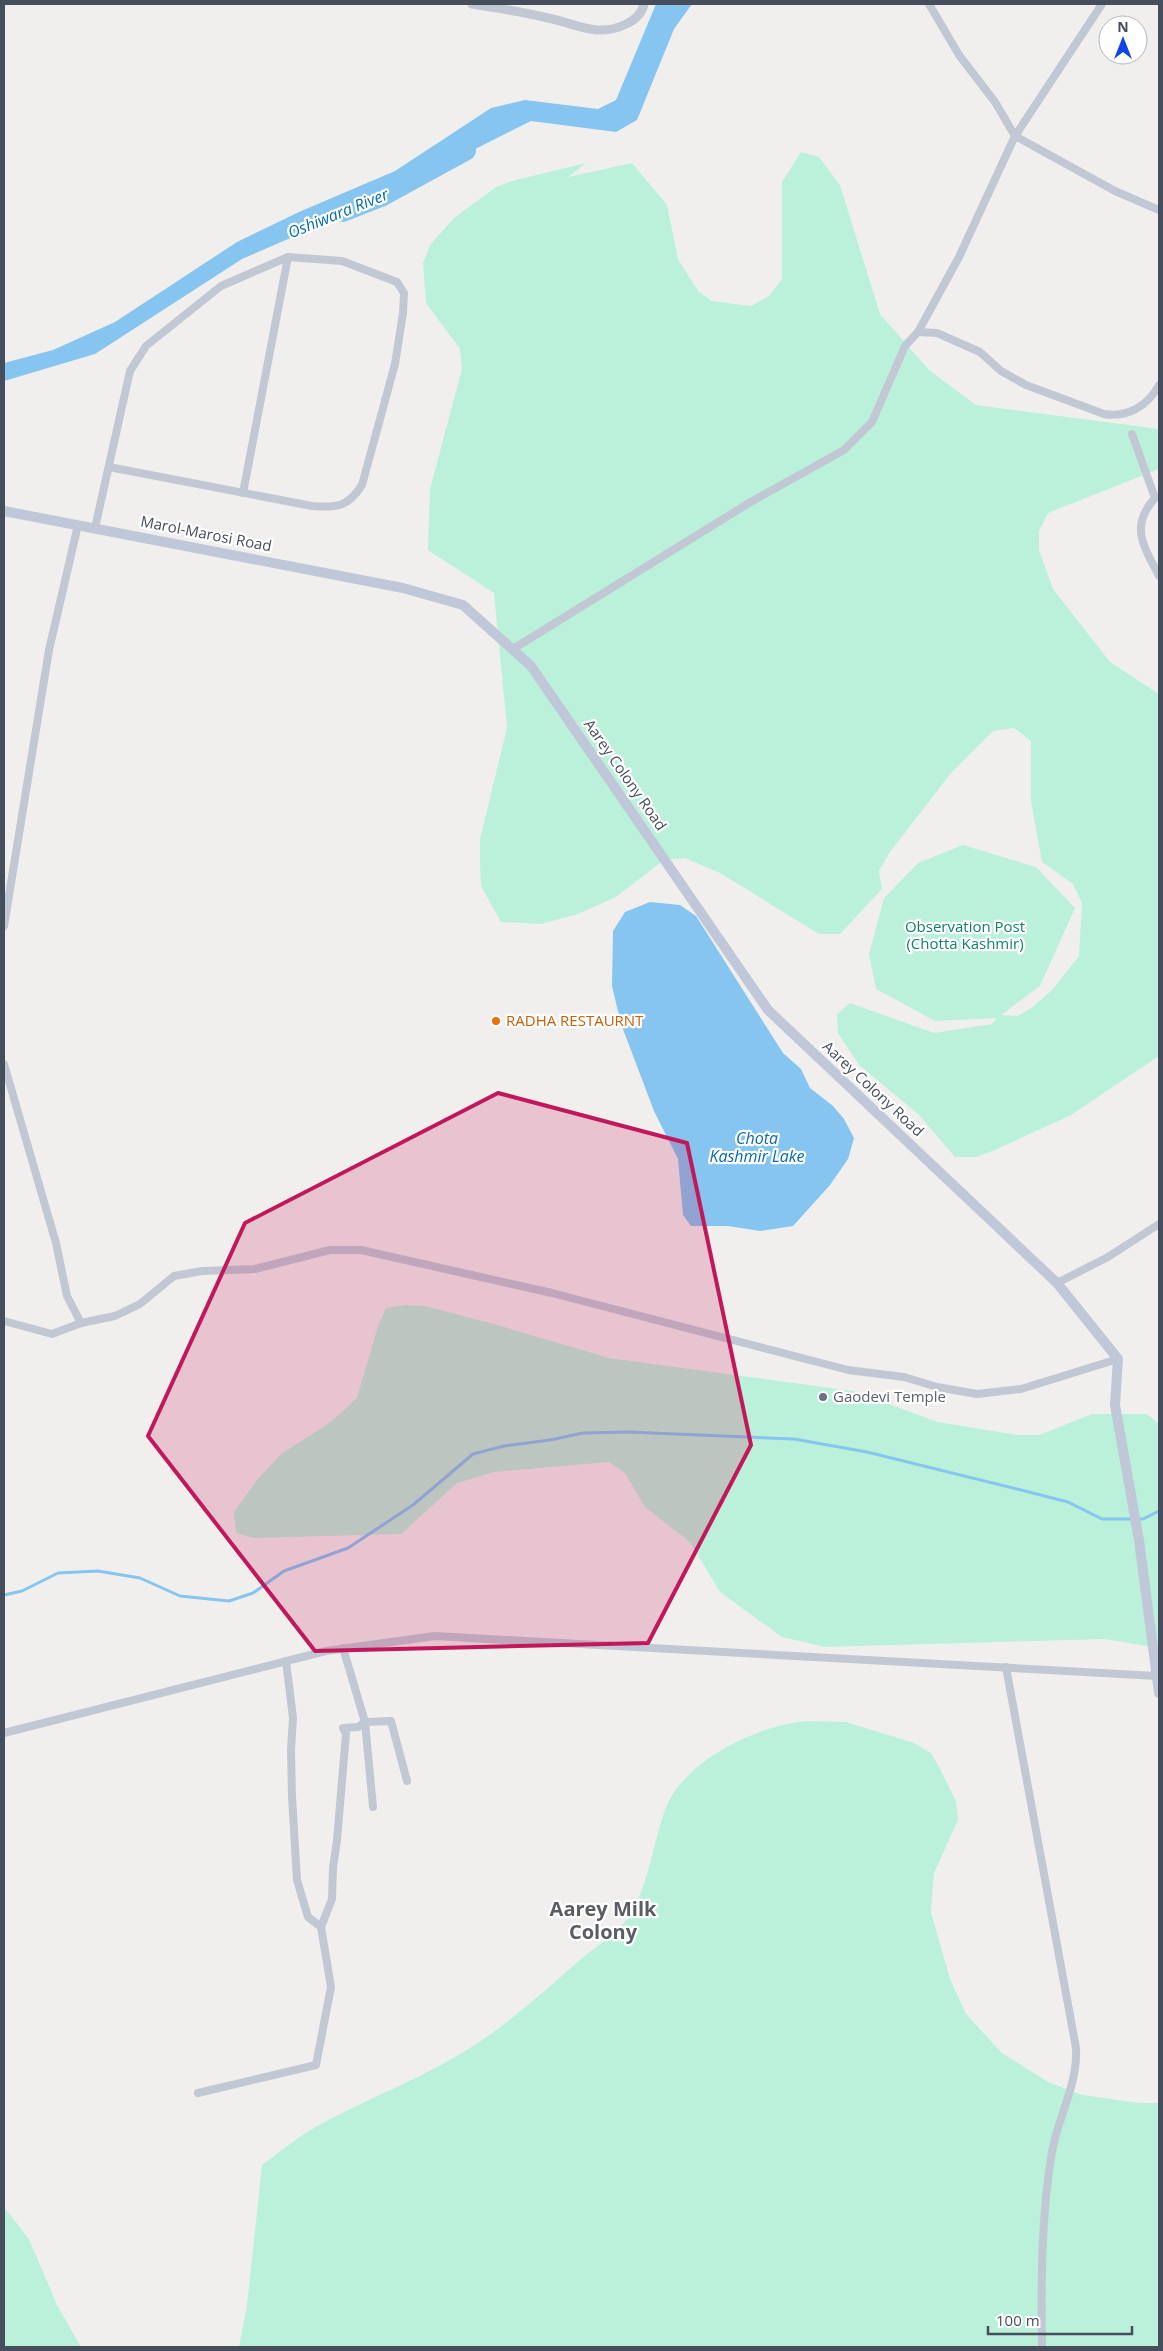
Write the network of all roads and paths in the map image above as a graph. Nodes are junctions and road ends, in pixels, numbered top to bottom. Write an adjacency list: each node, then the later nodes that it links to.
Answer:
1 (472, 4): 2 (street)
2 (644, 4)
3 (930, 4): 5 (street)
4 (1102, 4): 5 (street)
5 (1015, 136): 6 (street); 8 (street)
6 (1159, 210)
7 (288, 257): 11 (street); 12 (street); 12 (street)
8 (918, 332): 9 (street); 18 (street)
9 (1159, 385)
10 (1132, 434): 16 (street)
11 (109, 467): 12 (street); 15 (street)
12 (244, 493)
13 (4, 511): 14 (main road, Marol-Marosi Road)
14 (78, 525): 15 (main road, Marol-Marosi Road); 19 (street)
15 (95, 528): 17 (main road, Marol-Marosi Road)
16 (1159, 576)
17 (403, 588): 18 (main road, Aarey Colony Road)
18 (513, 649): 22 (main road, Aarey Colony Road)
19 (4, 926)
20 (4, 1064): 24 (street)
21 (1159, 1224): 22 (street)
22 (1057, 1283): 25 (main road, Aarey Colony Road)
23 (4, 1321): 24 (street)
24 (81, 1322): 25 (street)
25 (1118, 1360): 29 (main road)
26 (343, 1648): 27 (street); 28 (street); 31 (street)
27 (286, 1661): 32 (street); 35 (street)
28 (1006, 1666): 29 (street); 37 (street)
29 (1156, 1676): 30 (main road)
30 (1159, 1693)
31 (365, 1722): 33 (street); 34 (street); 35 (street)
32 (4, 1733)
33 (406, 1781)
34 (373, 1807)
35 (321, 1928): 36 (street)
36 (198, 2093)
37 (1042, 2347)

